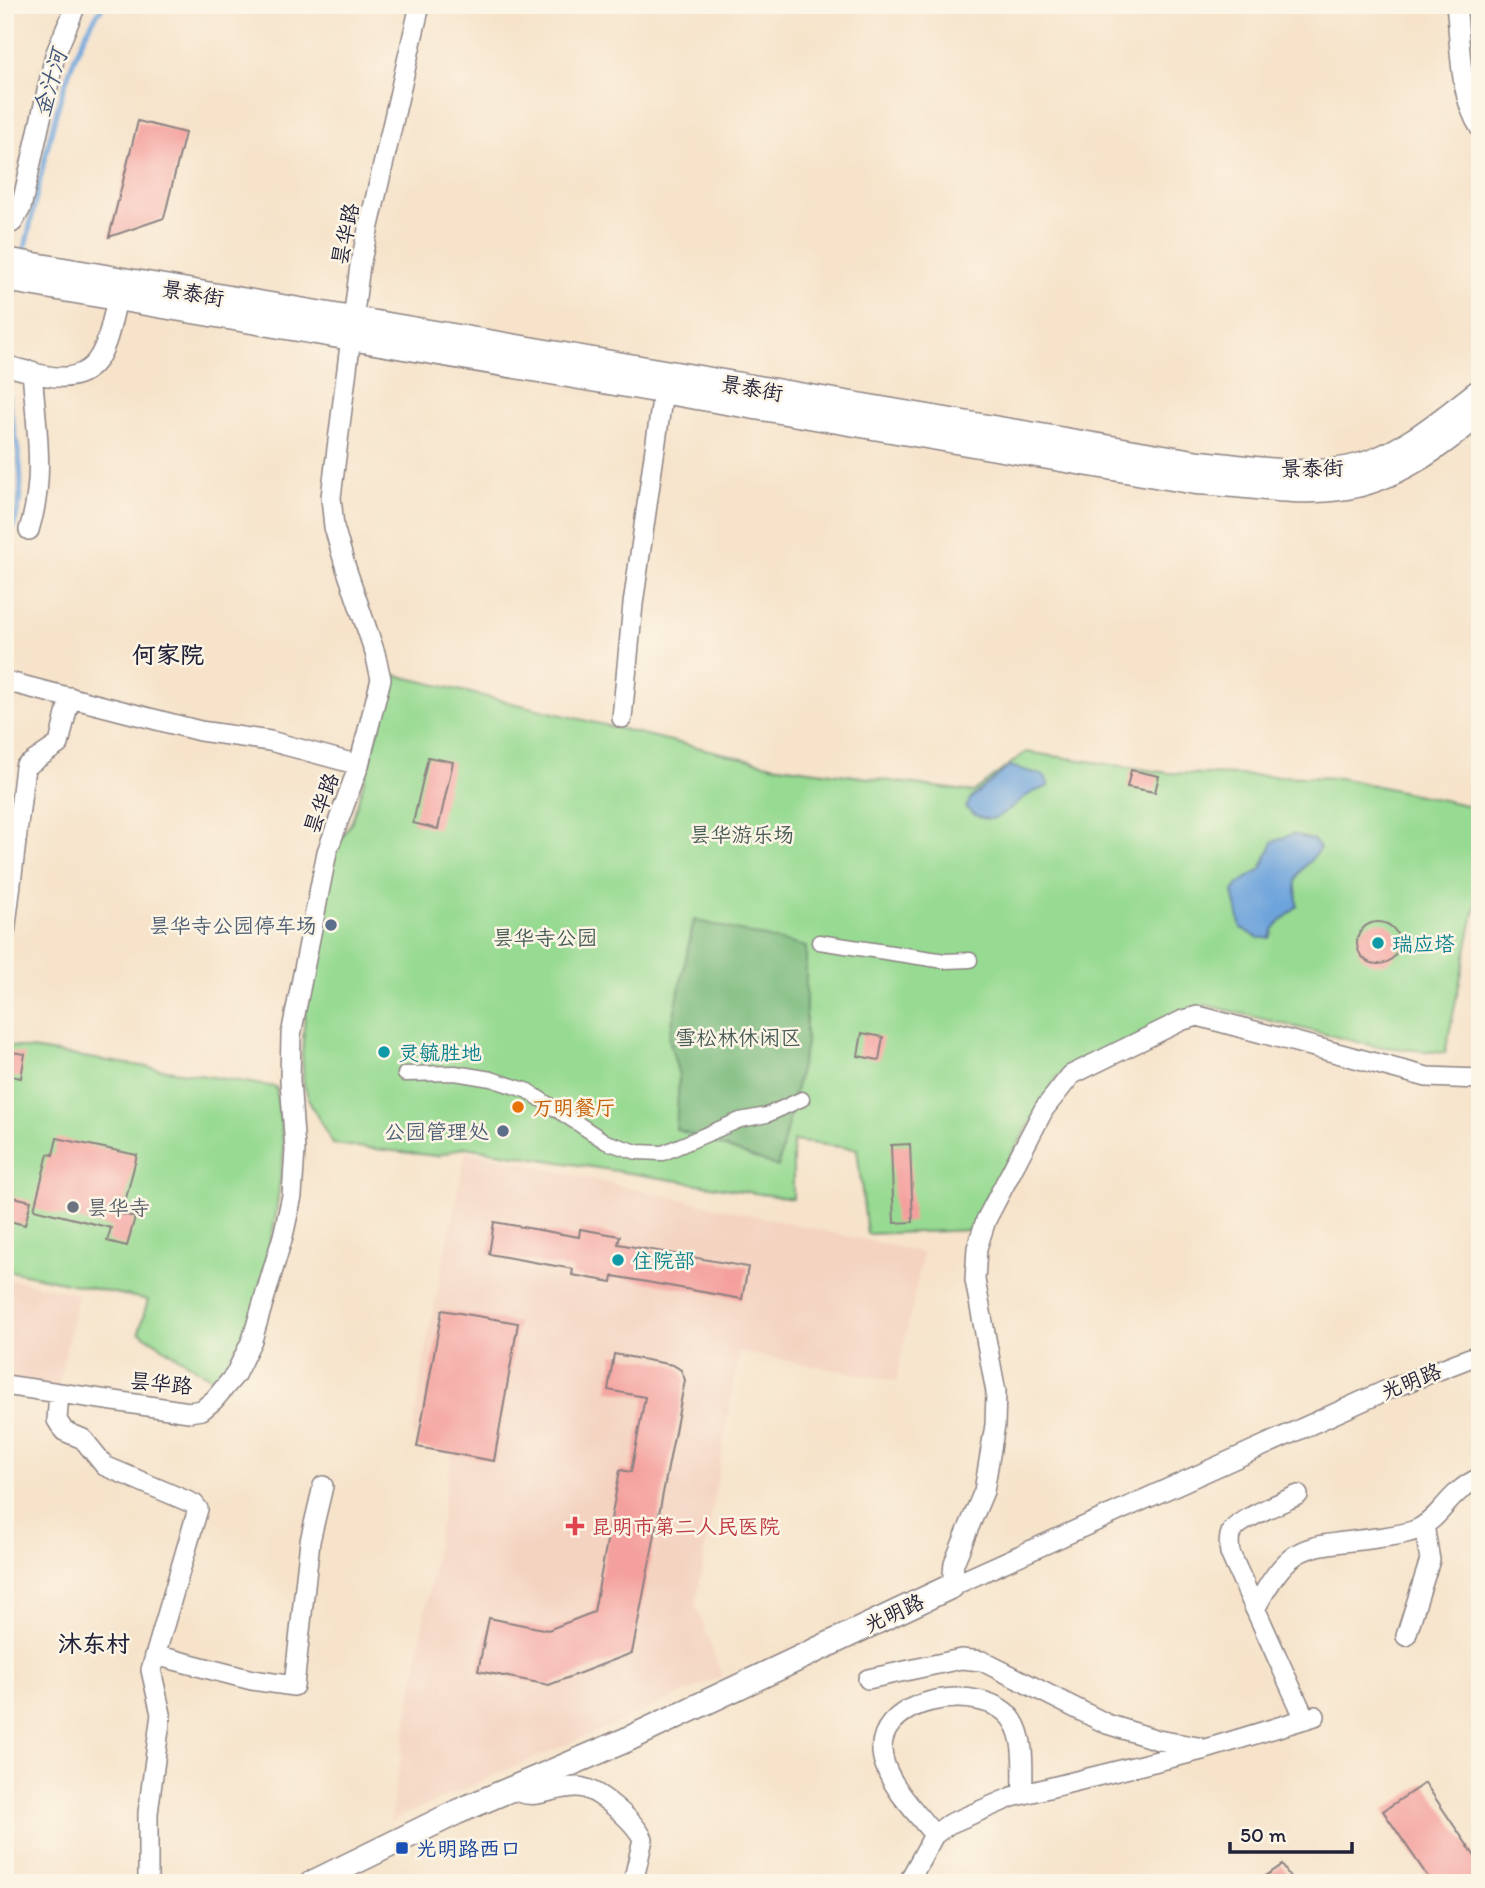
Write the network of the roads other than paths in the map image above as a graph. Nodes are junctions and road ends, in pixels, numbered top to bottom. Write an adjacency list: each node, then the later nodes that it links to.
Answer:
1 (76, 5): 5 (street)
2 (420, 5): 10 (street, 昙华路)
3 (1456, 5): 4 (street)
4 (1480, 128)
5 (5, 227)
6 (5, 261): 7 (street, 景泰街)
7 (48, 277): 8 (street, 景泰街); 9 (street, 景泰街); 10 (street, 景泰街)
8 (5, 279)
9 (117, 299): 10 (street, 景泰街); 11 (street)
10 (352, 330): 12 (street, 景泰街); 13 (street, 景泰街); 19 (street, 昙华路)
11 (19, 368): 15 (street)
12 (1480, 391)
13 (663, 392): 14 (street, 景泰街); 18 (street)
14 (1480, 413)
15 (29, 530)
16 (5, 681): 17 (street)
17 (70, 696): 19 (street); 20 (street)
18 (622, 718)
19 (359, 765): 28 (street, 昙华路)
20 (5, 933)
21 (819, 943): 22 (street)
22 (970, 960)
23 (405, 1074): 25 (street)
24 (1480, 1079): 33 (street)
25 (802, 1099)
26 (1480, 1354): 33 (street, 光明路)
27 (5, 1385): 28 (street, 昙华路)
28 (59, 1393): 36 (street)
29 (1480, 1478): 32 (street)
30 (323, 1486): 36 (street)
31 (1298, 1495): 34 (street)
32 (1424, 1525): 34 (street); 35 (street)
33 (952, 1586): 39 (street, 光明路)
34 (1255, 1609): 38 (street)
35 (1405, 1636)
36 (155, 1655): 42 (street)
37 (868, 1679): 38 (street)
38 (1206, 1749): 40 (street)
39 (509, 1788): 43 (street, 光明路); 44 (street)
40 (1023, 1794): 41 (street); 41 (street)
41 (934, 1835): 45 (street)
42 (148, 1883)
43 (313, 1883)
44 (633, 1883)
45 (908, 1883)

